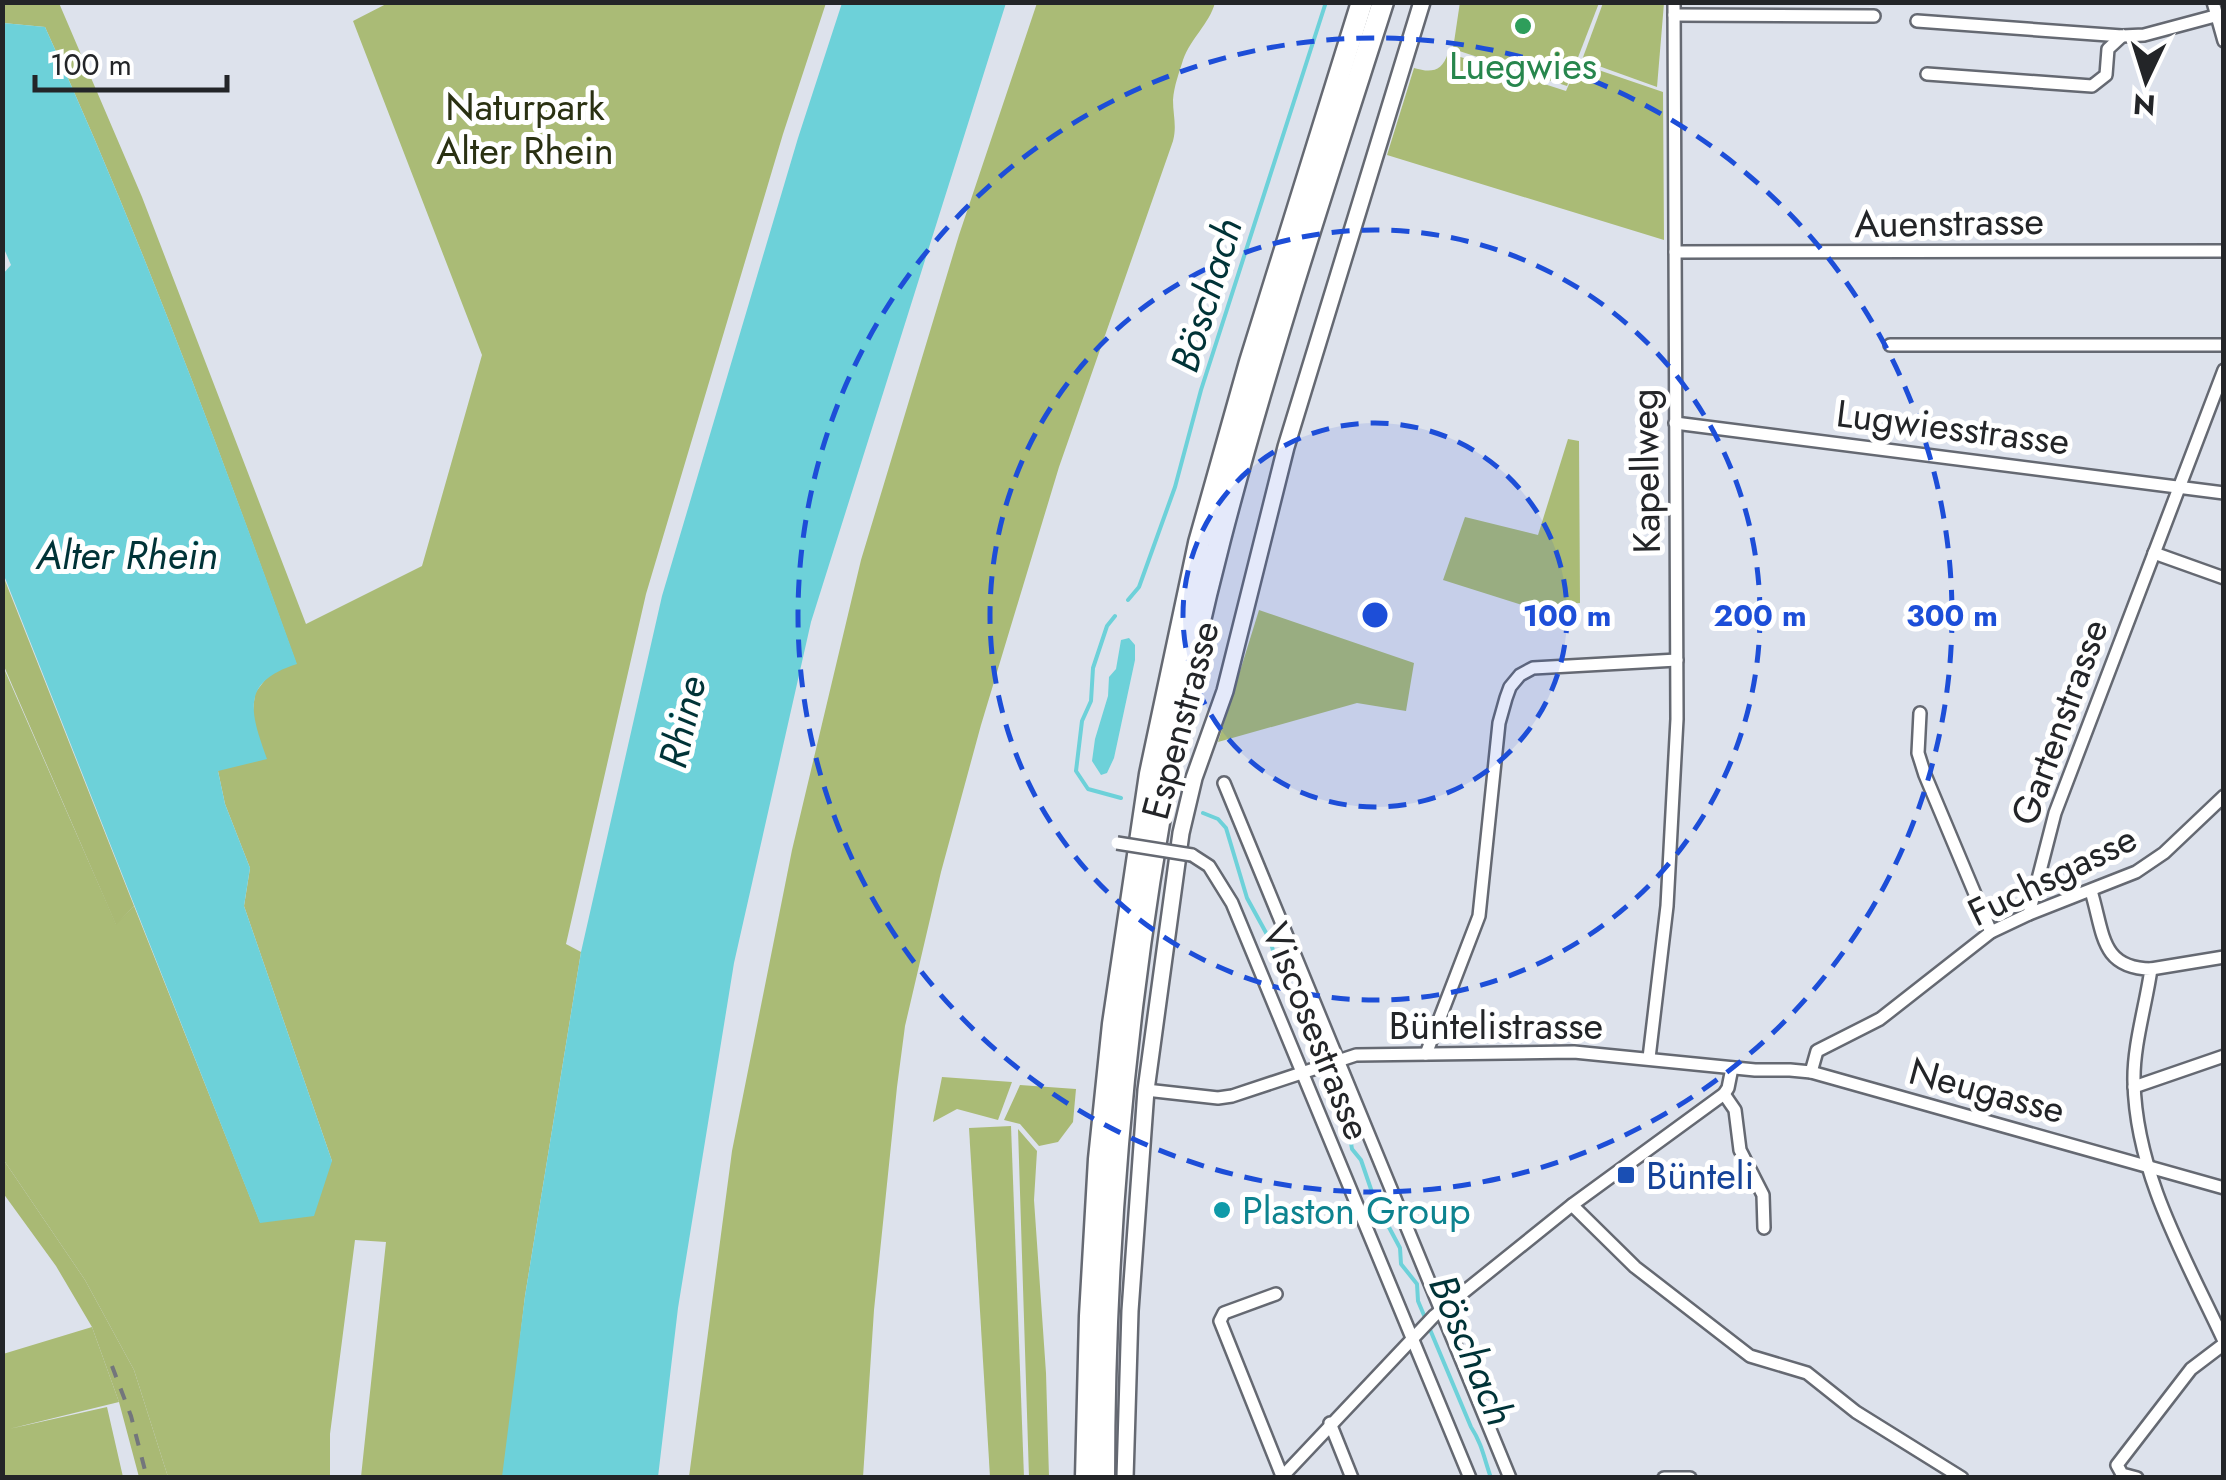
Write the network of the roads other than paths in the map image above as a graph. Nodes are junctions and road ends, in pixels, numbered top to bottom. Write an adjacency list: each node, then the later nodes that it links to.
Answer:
1 (1362, 2): 51 (highway)
2 (1383, 2): 52 (highway)
3 (1422, 2): 39 (street, Espenstrasse)
4 (1674, 9): 6 (street); 12 (street, Kapellweg)
5 (2214, 9): 8 (street); 9 (street)
6 (1874, 16)
7 (1917, 20): 8 (street)
8 (2122, 36): 10 (street)
9 (2224, 41)
10 (1927, 74)
11 (2224, 250): 12 (street, Auenstrasse)
12 (1676, 252): 16 (street, Kapellweg)
13 (1890, 345): 14 (street)
14 (2224, 345)
15 (2224, 370): 17 (street, Gartenstrasse)
16 (1675, 423): 17 (street, Lugwiesstrasse); 21 (street, Kapellweg)
17 (2177, 486): 18 (street, Lugwiesstrasse); 19 (street, Gartenstrasse)
18 (2224, 493)
19 (2154, 553): 20 (street); 27 (street, Gartenstrasse)
20 (2224, 578)
21 (1677, 660): 31 (street); 33 (street, Kapellweg)
22 (1920, 713): 28 (street)
23 (1224, 784): 34 (street)
24 (2224, 796): 26 (street, Fuchsgasse)
25 (1117, 844): 37 (street, Viscosestrasse, bridge)
26 (2091, 891): 27 (street, Fuchsgasse); 30 (street)
27 (2029, 914): 28 (street, Fuchsgasse)
28 (1991, 932): 36 (street, Fuchsgasse)
29 (2224, 957): 30 (street)
30 (2152, 968): 38 (street)
31 (1426, 1054): 33 (street, Büntelistrasse); 34 (street, Büntelistrasse)
32 (2224, 1056): 38 (street)
33 (1649, 1058): 35 (street, Büntelistrasse)
34 (1340, 1060): 37 (street, Büntelistrasse); 46 (street)
35 (1732, 1068): 36 (street, Neugasse); 40 (street)
36 (1811, 1072): 41 (street, Neugasse)
37 (1306, 1074): 39 (street, Büntelistrasse); 47 (street, Viscosestrasse)
38 (2134, 1087): 41 (street)
39 (1146, 1090): 53 (street, Espenstrasse)
40 (1724, 1094): 43 (street); 44 (street)
41 (2148, 1166): 42 (street, Neugasse); 48 (street)
42 (2224, 1188)
43 (1572, 1205): 46 (street); 59 (street)
44 (1764, 1228)
45 (1276, 1294): 50 (street)
46 (1438, 1314): 47 (street); 56 (street)
47 (1414, 1336): 49 (street); 55 (street, Viscosestrasse)
48 (2224, 1343): 60 (street)
49 (1330, 1424): 50 (street); 54 (street)
50 (1282, 1477)
51 (1086, 1478)
52 (1104, 1478)
53 (1125, 1478)
54 (1352, 1478)
55 (1470, 1478)
56 (1510, 1478)
57 (1664, 1478): 58 (street)
58 (1690, 1478)
59 (1962, 1478)
60 (2137, 1478)

